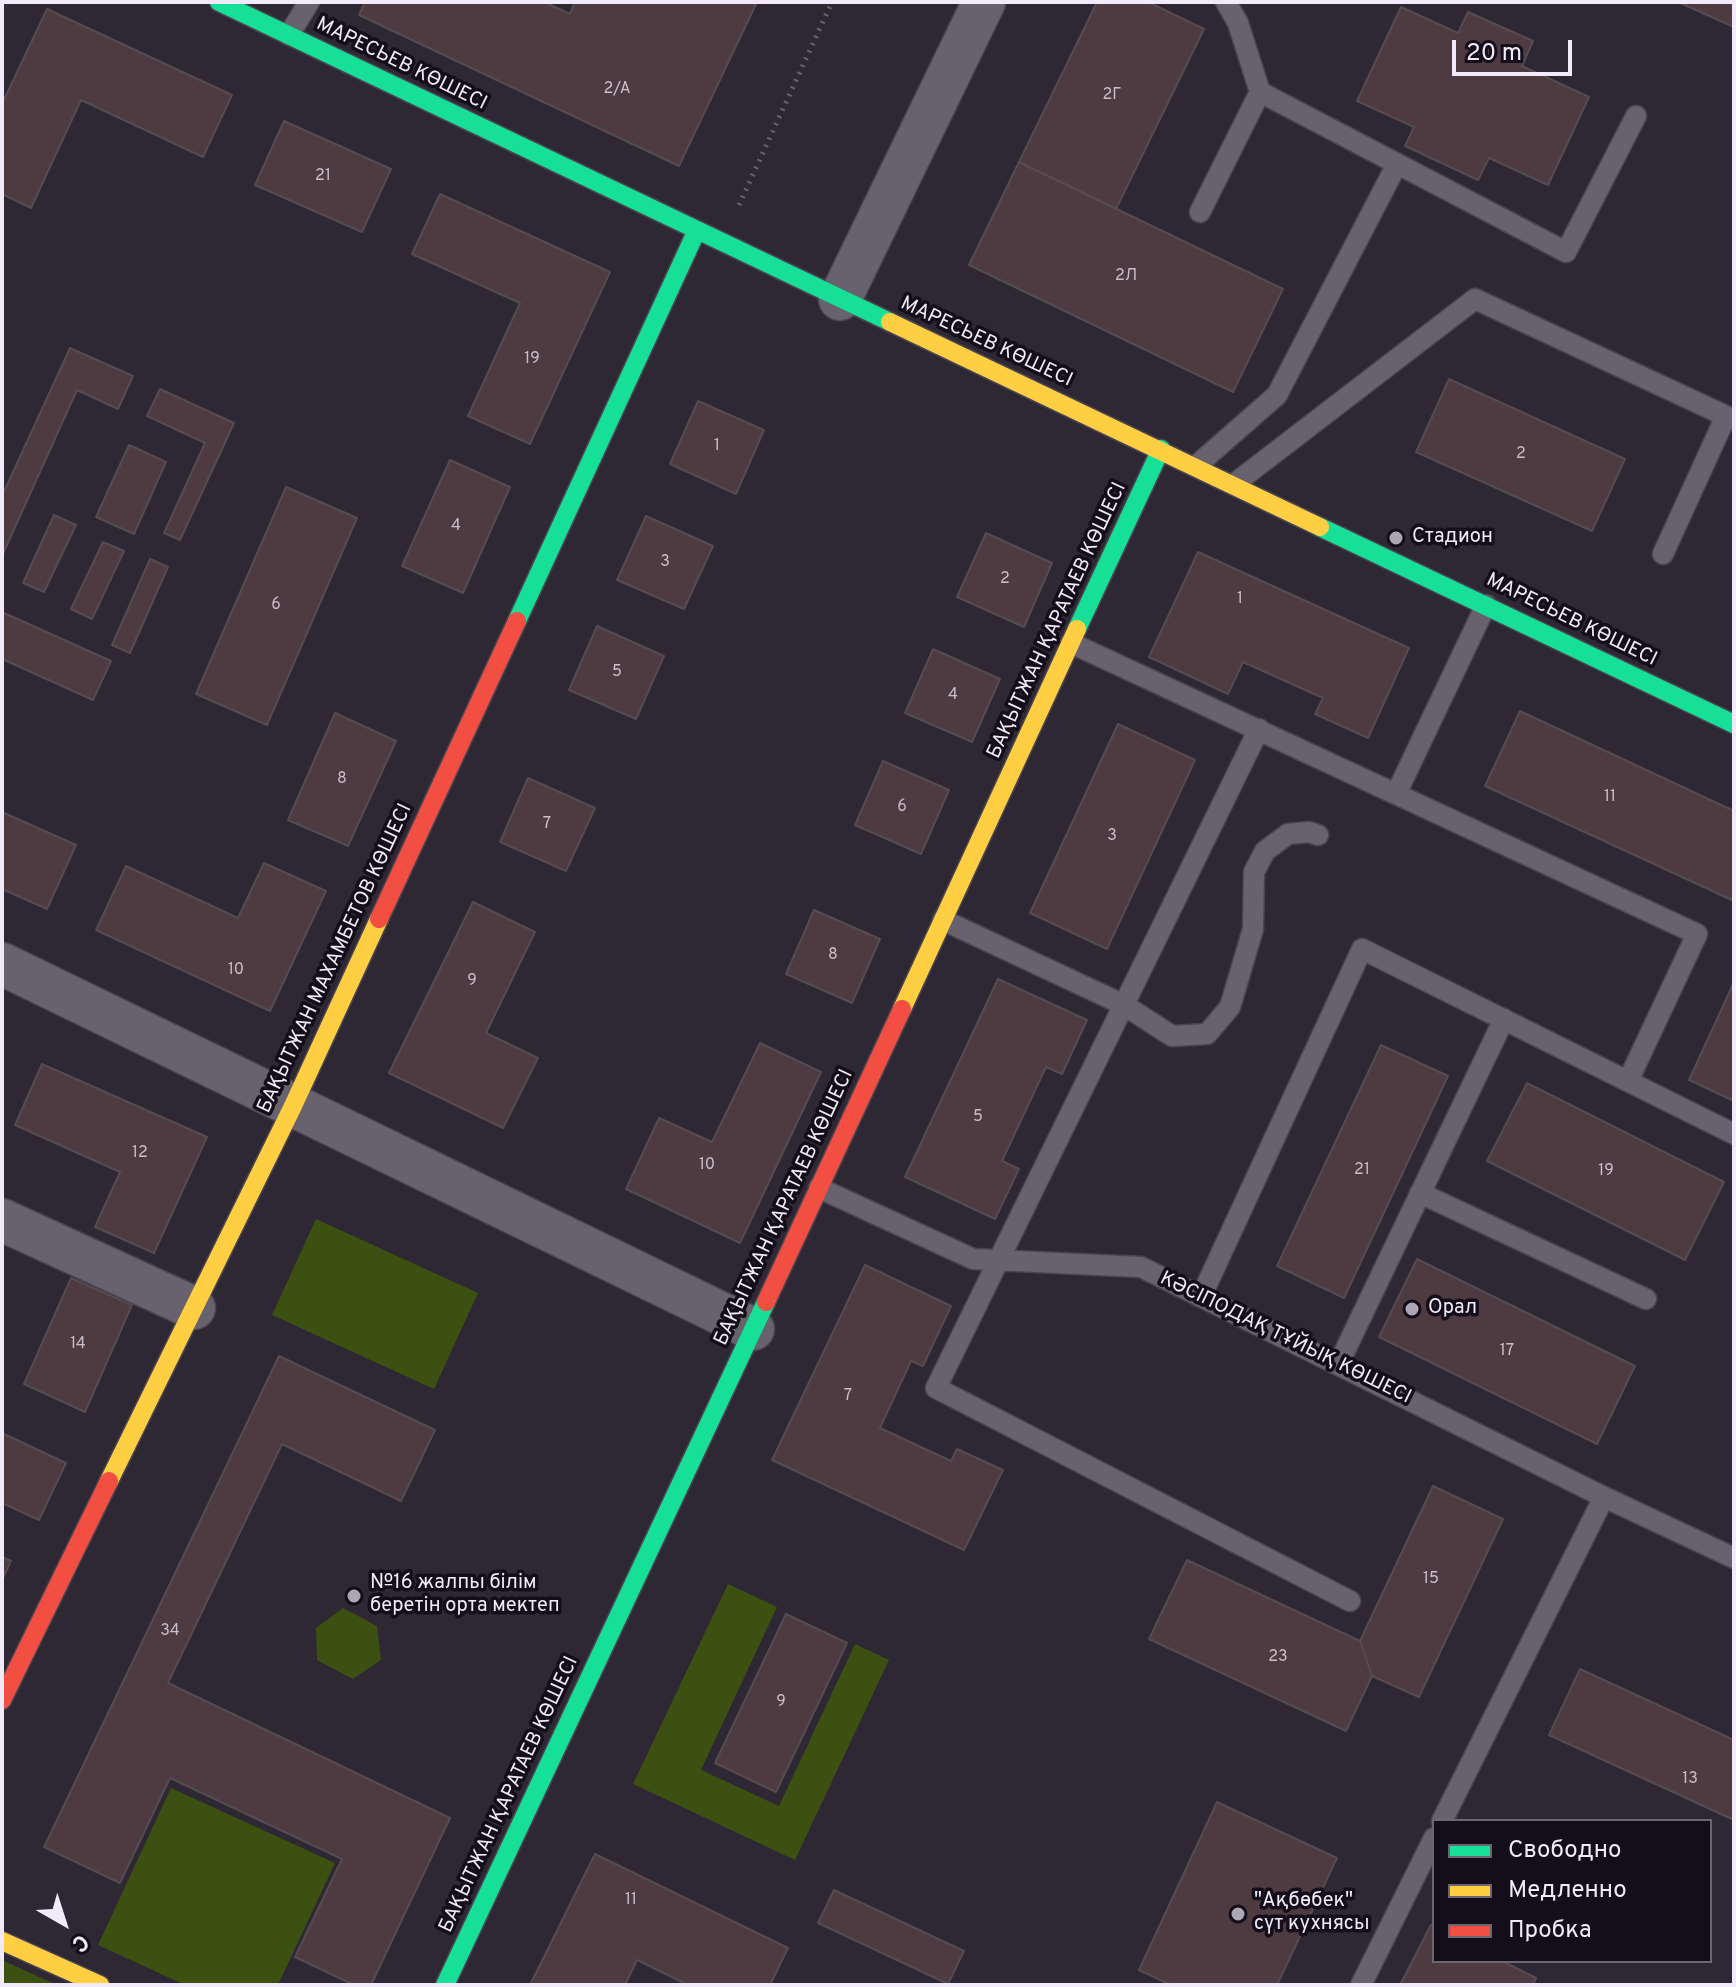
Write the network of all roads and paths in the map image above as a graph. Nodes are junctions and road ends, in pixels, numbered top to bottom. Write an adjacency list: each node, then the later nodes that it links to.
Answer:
1 (219, 2): 6 (street, МАРЕСЬЕВ КӨШЕСІ)
2 (309, 2): 6 (lane)
3 (832, 2): 11 (path)
4 (984, 2): 13 (street)
5 (1226, 2): 7 (lane)
6 (289, 35): 12 (street, МАРЕСЬЕВ КӨШЕСІ)
7 (1260, 92): 9 (lane); 10 (lane)
8 (1636, 116): 9 (lane)
9 (1397, 164): 15 (lane)
10 (1200, 212)
11 (735, 213)
12 (697, 230): 13 (street, МАРЕСЬЕВ КӨШЕСІ); 29 (street, БАҚЫТЖАН МАХАМБЕТОВ КӨШЕСІ)
13 (840, 299): 14 (street, МАРЕСЬЕВ КӨШЕСІ)
14 (1161, 449): 15 (street, МАРЕСЬЕВ КӨШЕСІ); 19 (street, БАҚЫТЖАН ҚАРАТАЕВ КӨШЕСІ)
15 (1196, 466): 16 (street, МАРЕСЬЕВ КӨШЕСІ)
16 (1234, 484): 17 (lane); 18 (street, МАРЕСЬЕВ КӨШЕСІ)
17 (1663, 554)
18 (1486, 605): 20 (street, МАРЕСЬЕВ КӨШЕСІ); 22 (lane)
19 (1071, 643): 21 (lane); 24 (street, БАҚЫТЖАН ҚАРАТАЕВ КӨШЕСІ)
20 (1734, 724)
21 (1259, 729): 22 (lane); 26 (lane)
22 (1397, 792): 28 (lane)
23 (1318, 835): 26 (lane)
24 (943, 920): 26 (lane); 31 (street, БАҚЫТЖАН ҚАРАТАЕВ КӨШЕСІ)
25 (2, 964): 29 (street)
26 (1124, 1005): 34 (lane)
27 (1504, 1019): 28 (lane); 32 (lane); 35 (lane)
28 (1628, 1081): 30 (lane)
29 (293, 1106): 37 (street, БАҚЫТЖАН МАХАМБЕТОВ КӨШЕСІ); 38 (street)
30 (1734, 1134)
31 (819, 1188): 34 (lane, КӘСІПОДАҚ ТҰЙЫҚ КӨШЕСІ); 38 (street, БАҚЫТЖАН ҚАРАТАЕВ КӨШЕСІ)
32 (1420, 1193): 36 (lane); 39 (lane)
33 (2, 1220): 37 (street)
34 (1000, 1260): 35 (lane, КӘСІПОДАҚ ТҰЙЫҚ КӨШЕСІ); 42 (lane)
35 (1201, 1297): 39 (lane, КӘСІПОДАҚ ТҰЙЫҚ КӨШЕСІ)
36 (1646, 1299)
37 (194, 1308): 43 (street, БАҚЫТЖАН МАХАМБЕТОВ КӨШЕСІ)
38 (753, 1329): 48 (street, БАҚЫТЖАН ҚАРАТАЕВ КӨШЕСІ)
39 (1338, 1365): 40 (lane, КӘСІПОДАҚ ТҰЙЫҚ КӨШЕСІ)
40 (1604, 1497): 41 (lane, КӘСІПОДАҚ ТҰЙЫҚ КӨШЕСІ); 44 (lane)
41 (1734, 1558)
42 (1350, 1601)
43 (2, 1700)
44 (1443, 1819)
45 (1432, 1842): 49 (lane)
46 (2, 1941): 47 (street)
47 (100, 1985)
48 (445, 1985)
49 (1361, 1985)

